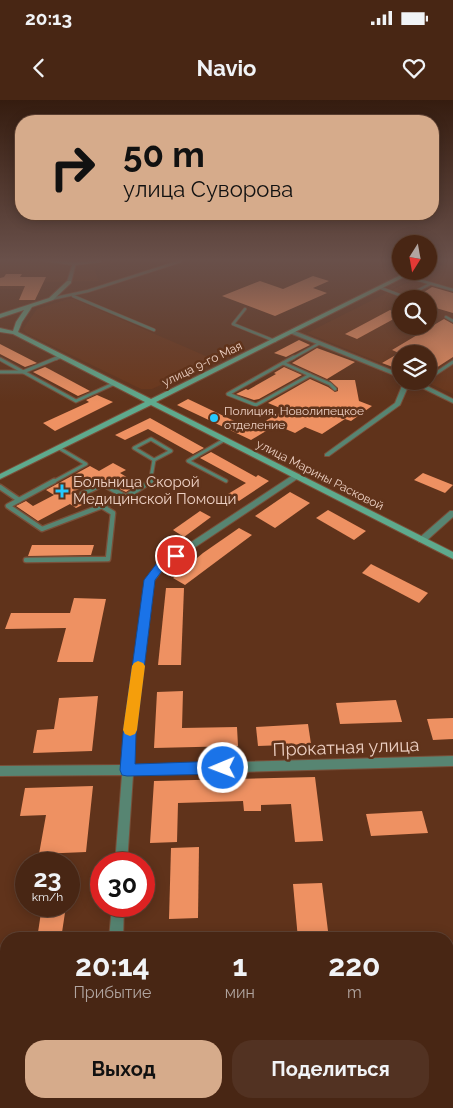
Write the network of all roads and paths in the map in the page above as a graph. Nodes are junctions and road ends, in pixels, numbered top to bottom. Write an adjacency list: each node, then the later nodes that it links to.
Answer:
1 (26, 308): 6 (main road)
2 (28, 308): 12 (main road)
3 (103, 308): 10 (lane)
4 (340, 308): 11 (main road, улица 9-го Мая)
5 (246, 309): 13 (lane)
6 (0, 316)
7 (446, 317): 8 (lane)
8 (453, 321)
9 (0, 330): 12 (main road, улица Марины Расковой)
10 (154, 330)
11 (292, 332): 13 (main road, улица 9-го Мая); 14 (street)
12 (15, 333): 15 (main road, улица Марины Расковой)
13 (275, 340): 29 (main road, улица 9-го Мая)
14 (320, 343): 18 (lane); 21 (street)
15 (60, 357): 20 (lane); 24 (main road, улица Марины Расковой)
16 (0, 359): 20 (lane)
17 (453, 362): 22 (lane)
18 (283, 363): 23 (lane); 23 (lane)
19 (0, 372): 20 (lane)
20 (23, 372): 24 (lane)
21 (392, 372)
22 (437, 373)
23 (310, 375): 25 (lane)
24 (114, 384): 29 (main road, улица Марины Расковой)
25 (335, 389)
26 (403, 390): 32 (street)
27 (433, 390): 28 (street)
28 (453, 401)
29 (150, 402): 30 (main road, улица Марины Расковой); 31 (main road, улица 9-го Мая)
30 (224, 440): 35 (main road, улица Марины Расковой); 36 (lane)
31 (59, 448): 34 (main road, улица 9-го Мая); 39 (lane)
32 (327, 455)
33 (154, 460): 33 (lane); 38 (lane)
34 (0, 477)
35 (296, 477): 42 (main road, улица Марины Расковой); 46 (street)
36 (226, 481)
37 (0, 487): 39 (lane)
38 (126, 497): 40 (lane); 40 (lane)
39 (19, 500): 40 (lane)
40 (100, 507): 44 (lane)
41 (453, 513): 42 (street)
42 (422, 540): 43 (main road, улица Марины Расковой)
43 (453, 556)
44 (26, 560)
45 (453, 761): 46 (street, Прокатная улица)
46 (127, 770): 47 (street, Прокатная улица); 48 (street)
47 (0, 771)
48 (122, 852)
49 (117, 917): 50 (street)
50 (116, 932)

